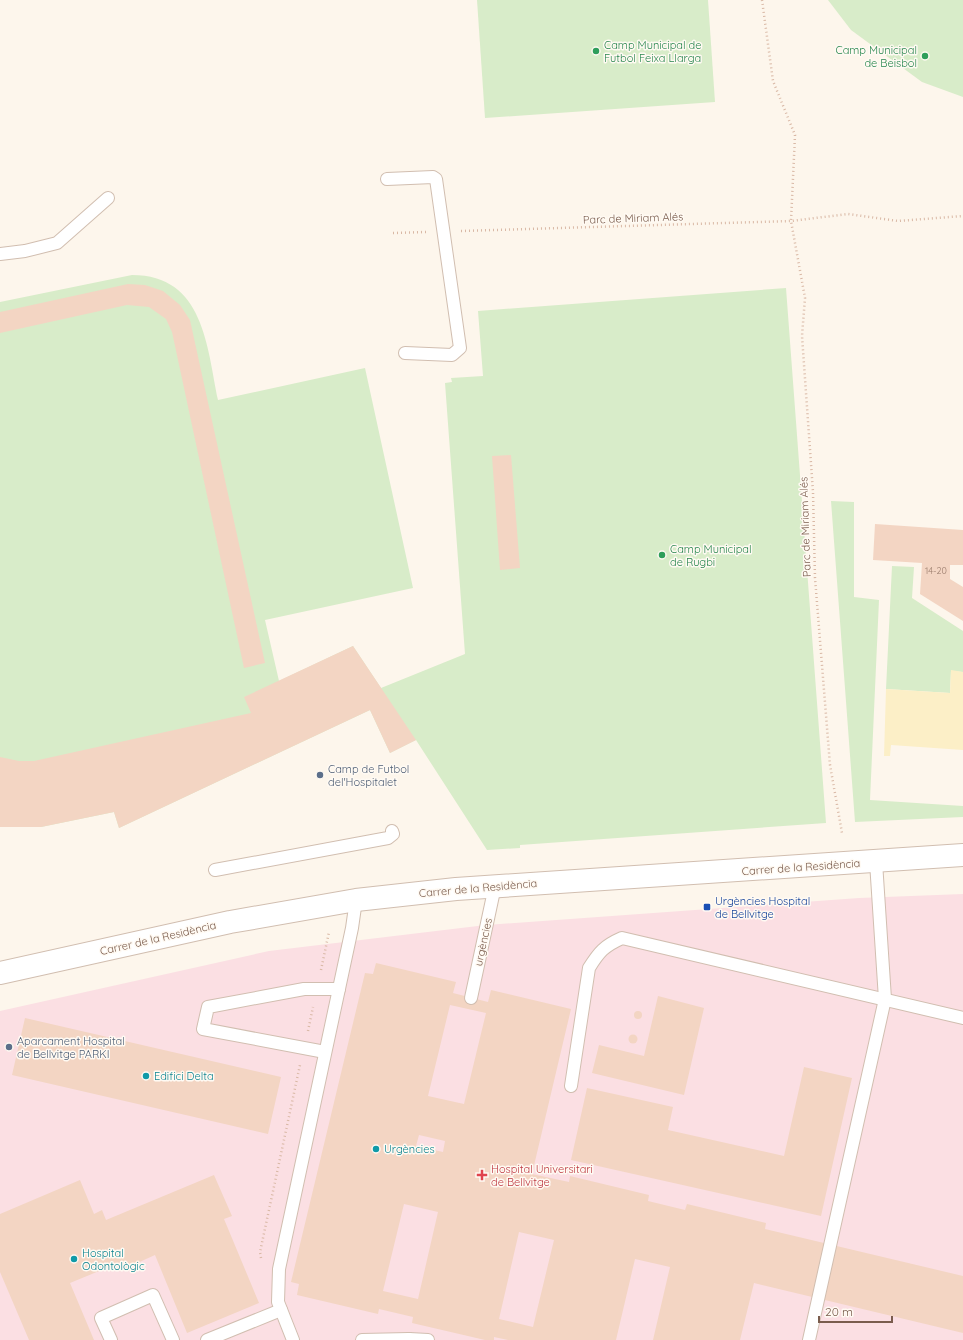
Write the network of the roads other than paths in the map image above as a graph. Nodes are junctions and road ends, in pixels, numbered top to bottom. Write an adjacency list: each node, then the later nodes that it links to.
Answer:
1 (387, 178): 4 (lane)
2 (108, 198): 3 (lane)
3 (0, 254)
4 (405, 353)
5 (392, 831): 8 (lane)
6 (963, 855): 7 (street, Carrer de la Residència)
7 (876, 862): 9 (street, Carrer de la Residència); 14 (lane)
8 (215, 870)
9 (495, 886): 10 (street, Carrer de la Residència); 13 (lane, urgències)
10 (356, 900): 11 (street, Carrer de la Residència); 12 (lane)
11 (0, 973)
12 (339, 989): 16 (lane); 16 (lane)
13 (471, 998)
14 (885, 999): 15 (lane); 17 (lane); 26 (lane)
15 (963, 1018)
16 (325, 1052): 18 (lane)
17 (570, 1086)
18 (281, 1310): 22 (lane); 23 (lane)
19 (408, 1339): 24 (lane); 25 (lane)
20 (111, 1340): 21 (lane)
21 (173, 1340)
22 (207, 1340)
23 (293, 1340)
24 (362, 1340)
25 (428, 1340)
26 (809, 1340)

